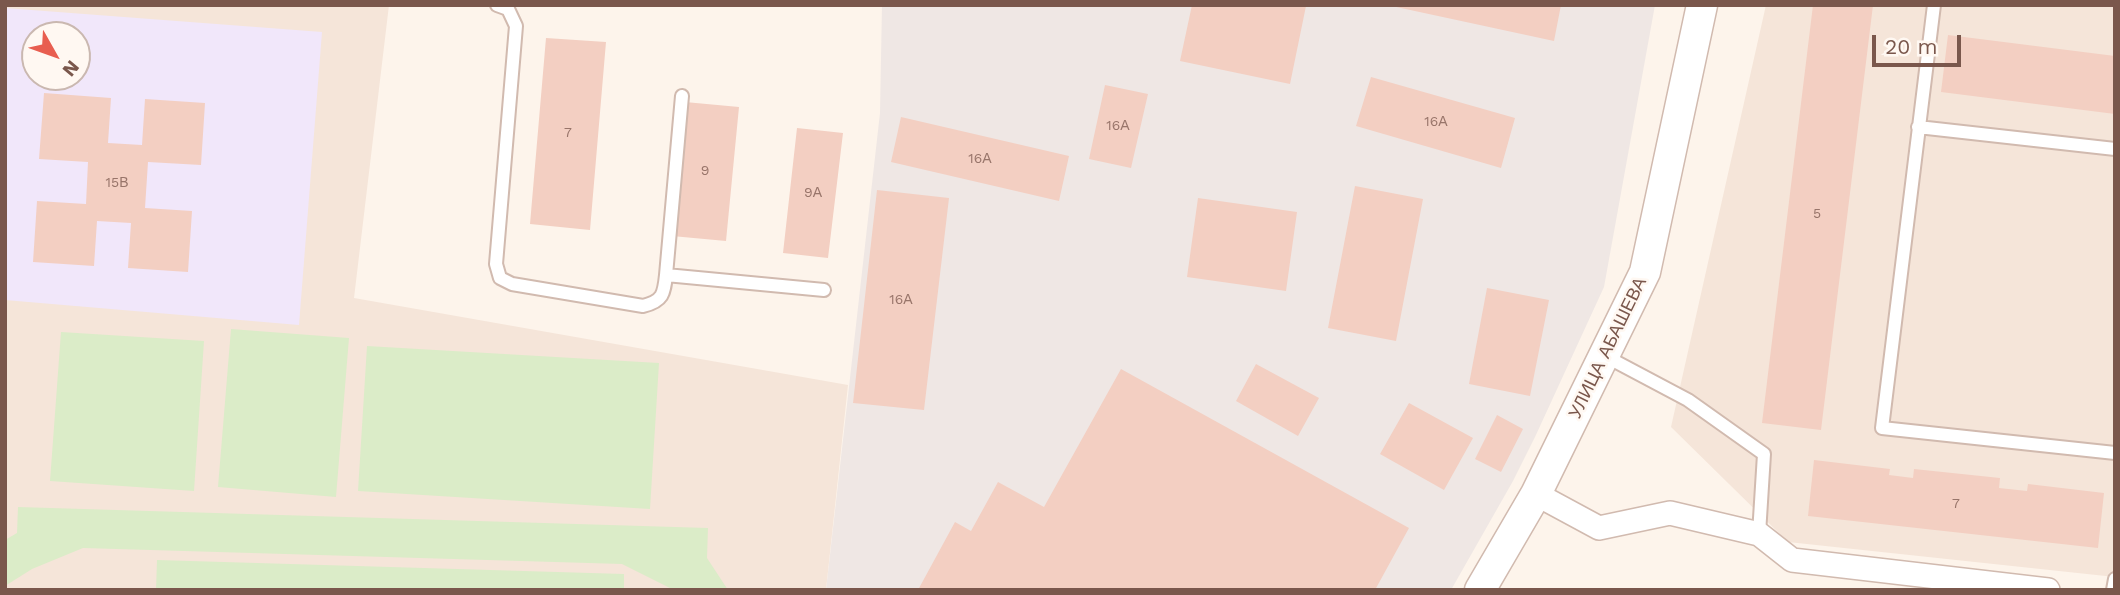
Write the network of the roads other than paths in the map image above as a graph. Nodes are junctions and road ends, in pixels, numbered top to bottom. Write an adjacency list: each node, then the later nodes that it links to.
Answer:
1 (497, 5): 7 (lane)
2 (1702, 5): 9 (street, УЛИЦА АБАШЕВА)
3 (1934, 5): 5 (lane)
4 (682, 96): 7 (lane)
5 (1918, 127): 6 (lane); 10 (lane)
6 (2115, 149)
7 (666, 275): 8 (lane)
8 (824, 290)
9 (1605, 356): 11 (street, УЛИЦА АБАШЕВА); 12 (lane)
10 (2115, 453)
11 (1536, 494): 12 (street); 14 (street, УЛИЦА АБАШЕВА)
12 (1759, 534): 15 (street)
13 (2115, 579): 16 (lane)
14 (1480, 590)
15 (2048, 590)
16 (2113, 590)

